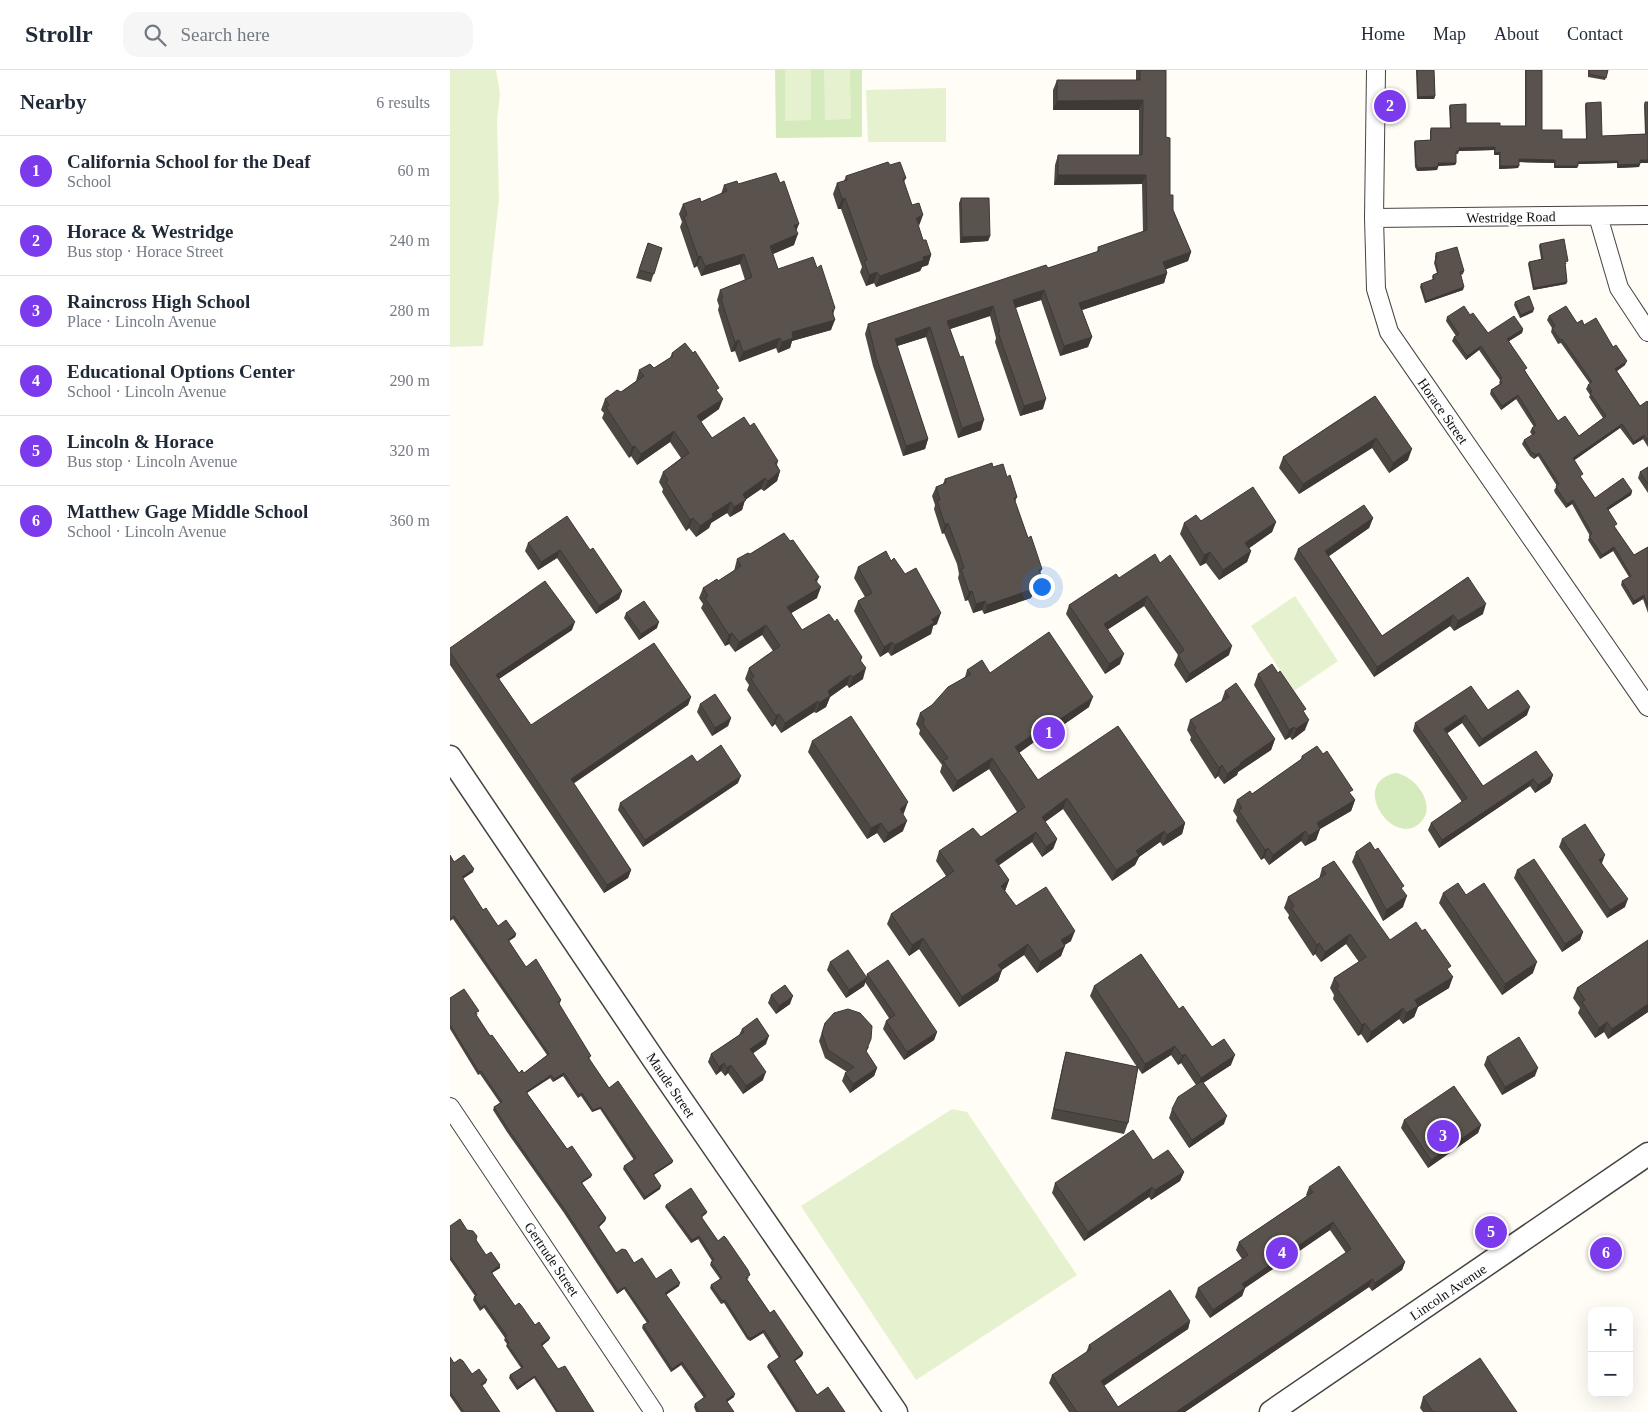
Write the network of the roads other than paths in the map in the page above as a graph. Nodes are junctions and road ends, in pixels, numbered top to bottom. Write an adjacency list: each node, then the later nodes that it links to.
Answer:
1 (1376, 70): 4 (street, Horace Street)
2 (1648, 215): 3 (street, Westridge Road)
3 (1598, 216): 4 (street, Westridge Road); 5 (street)
4 (1374, 218): 6 (street, Horace Street)
5 (1648, 332)
6 (1648, 707)
7 (450, 757): 11 (street, Maude Street)
8 (450, 1107): 10 (street, Gertrude Street)
9 (1648, 1154): 12 (street, Lincoln Avenue)
10 (654, 1412)
11 (896, 1412)
12 (1271, 1412)

